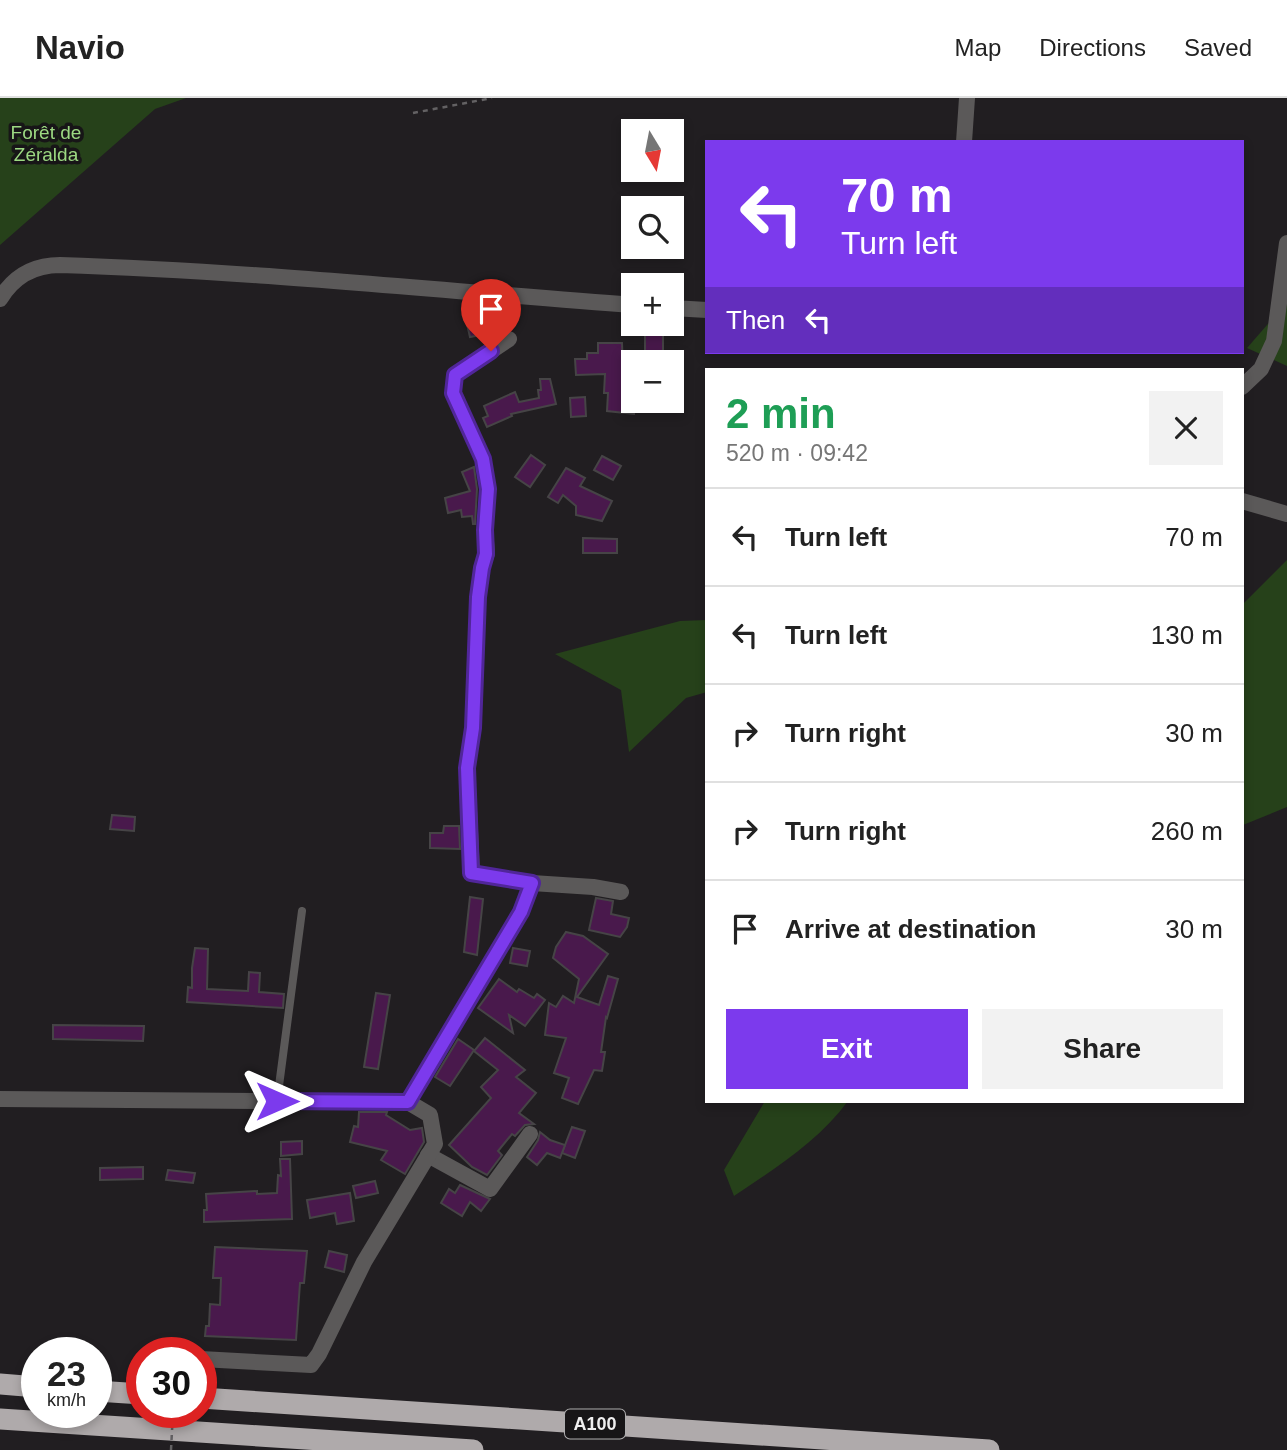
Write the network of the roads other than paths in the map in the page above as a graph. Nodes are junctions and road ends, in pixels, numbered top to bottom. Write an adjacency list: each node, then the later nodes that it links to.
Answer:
1 (967, 98): 2 (street)
2 (964, 140)
3 (1287, 243): 10 (street)
4 (7, 283): 5 (street); 6 (street)
5 (0, 299)
6 (621, 304)
7 (684, 309): 8 (street)
8 (705, 310)
9 (509, 339): 13 (street)
10 (1244, 385)
11 (1244, 502): 12 (street)
12 (1287, 514)
13 (532, 883): 14 (street); 18 (street)
14 (621, 892)
15 (302, 911): 17 (lane)
16 (0, 1099): 17 (street)
17 (277, 1101): 18 (street)
18 (408, 1102): 20 (street)
19 (530, 1134): 20 (street)
20 (428, 1155): 21 (street)
21 (217, 1360)
22 (0, 1384): 23 (highway)
23 (21, 1386)
24 (217, 1399): 27 (highway, A100)
25 (0, 1419): 26 (highway)
26 (473, 1450)
27 (989, 1450)

